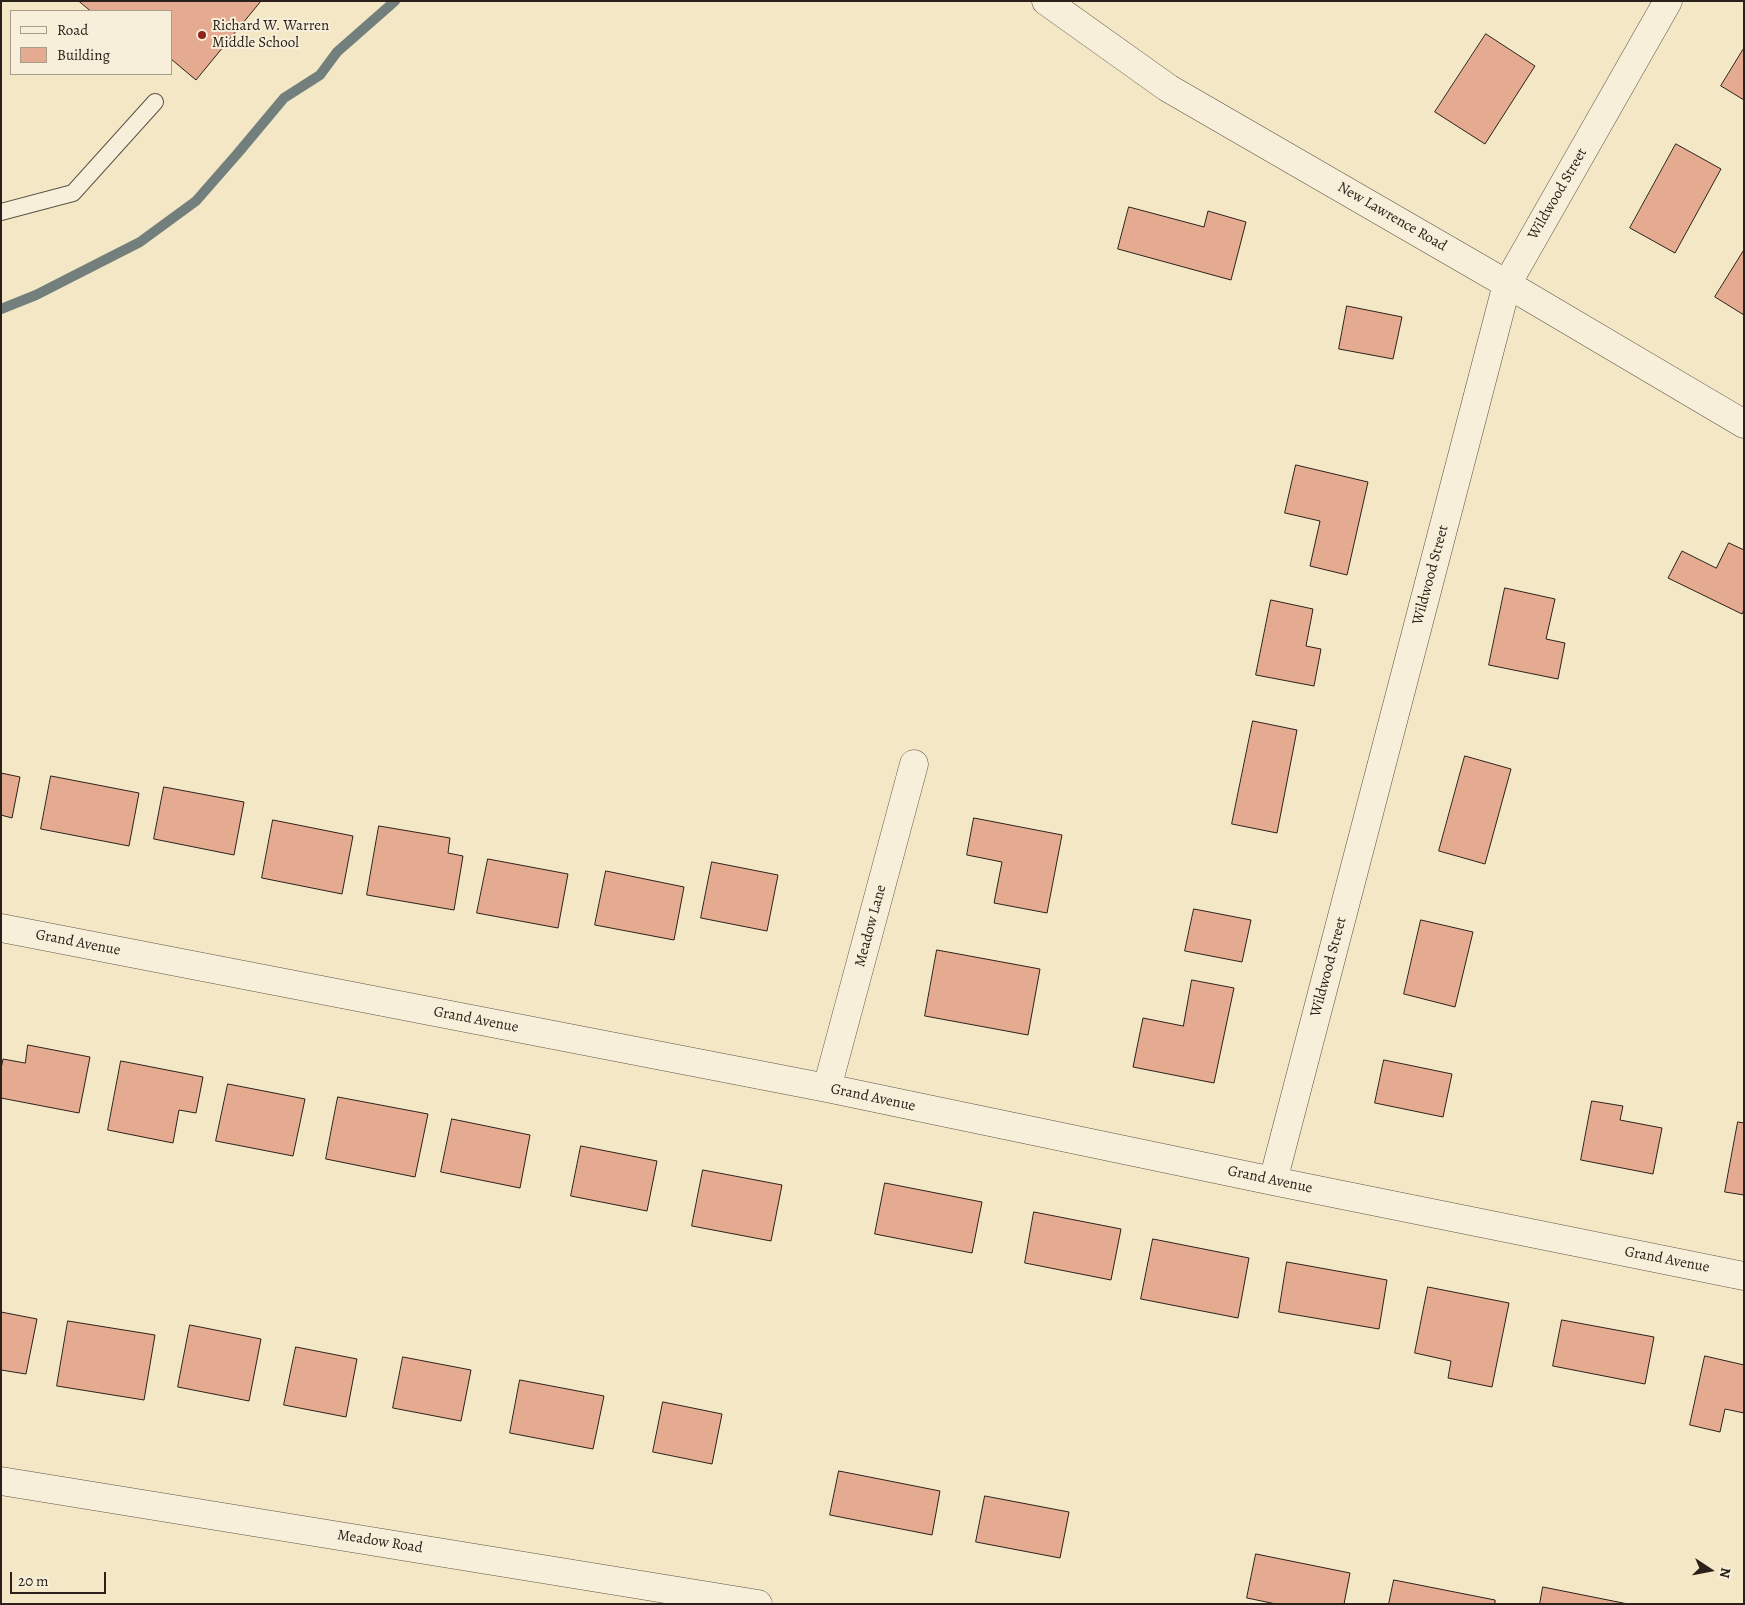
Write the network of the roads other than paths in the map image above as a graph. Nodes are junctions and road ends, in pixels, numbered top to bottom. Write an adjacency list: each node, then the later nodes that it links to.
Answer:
1 (1046, 1): 5 (street, New Lawrence Road)
2 (1668, 1): 5 (street, Wildwood Street)
3 (155, 102): 4 (lane)
4 (1, 212)
5 (1507, 284): 6 (street, New Lawrence Road); 10 (street, Wildwood Street)
6 (1744, 424)
7 (914, 764): 9 (street, Meadow Lane)
8 (1, 928): 9 (street, Grand Avenue)
9 (827, 1088): 10 (street, Grand Avenue)
10 (1273, 1181): 11 (street, Grand Avenue)
11 (1744, 1276)
12 (1, 1481): 13 (street, Meadow Road)
13 (719, 1600): 14 (street, Meadow Road)
14 (758, 1604)

